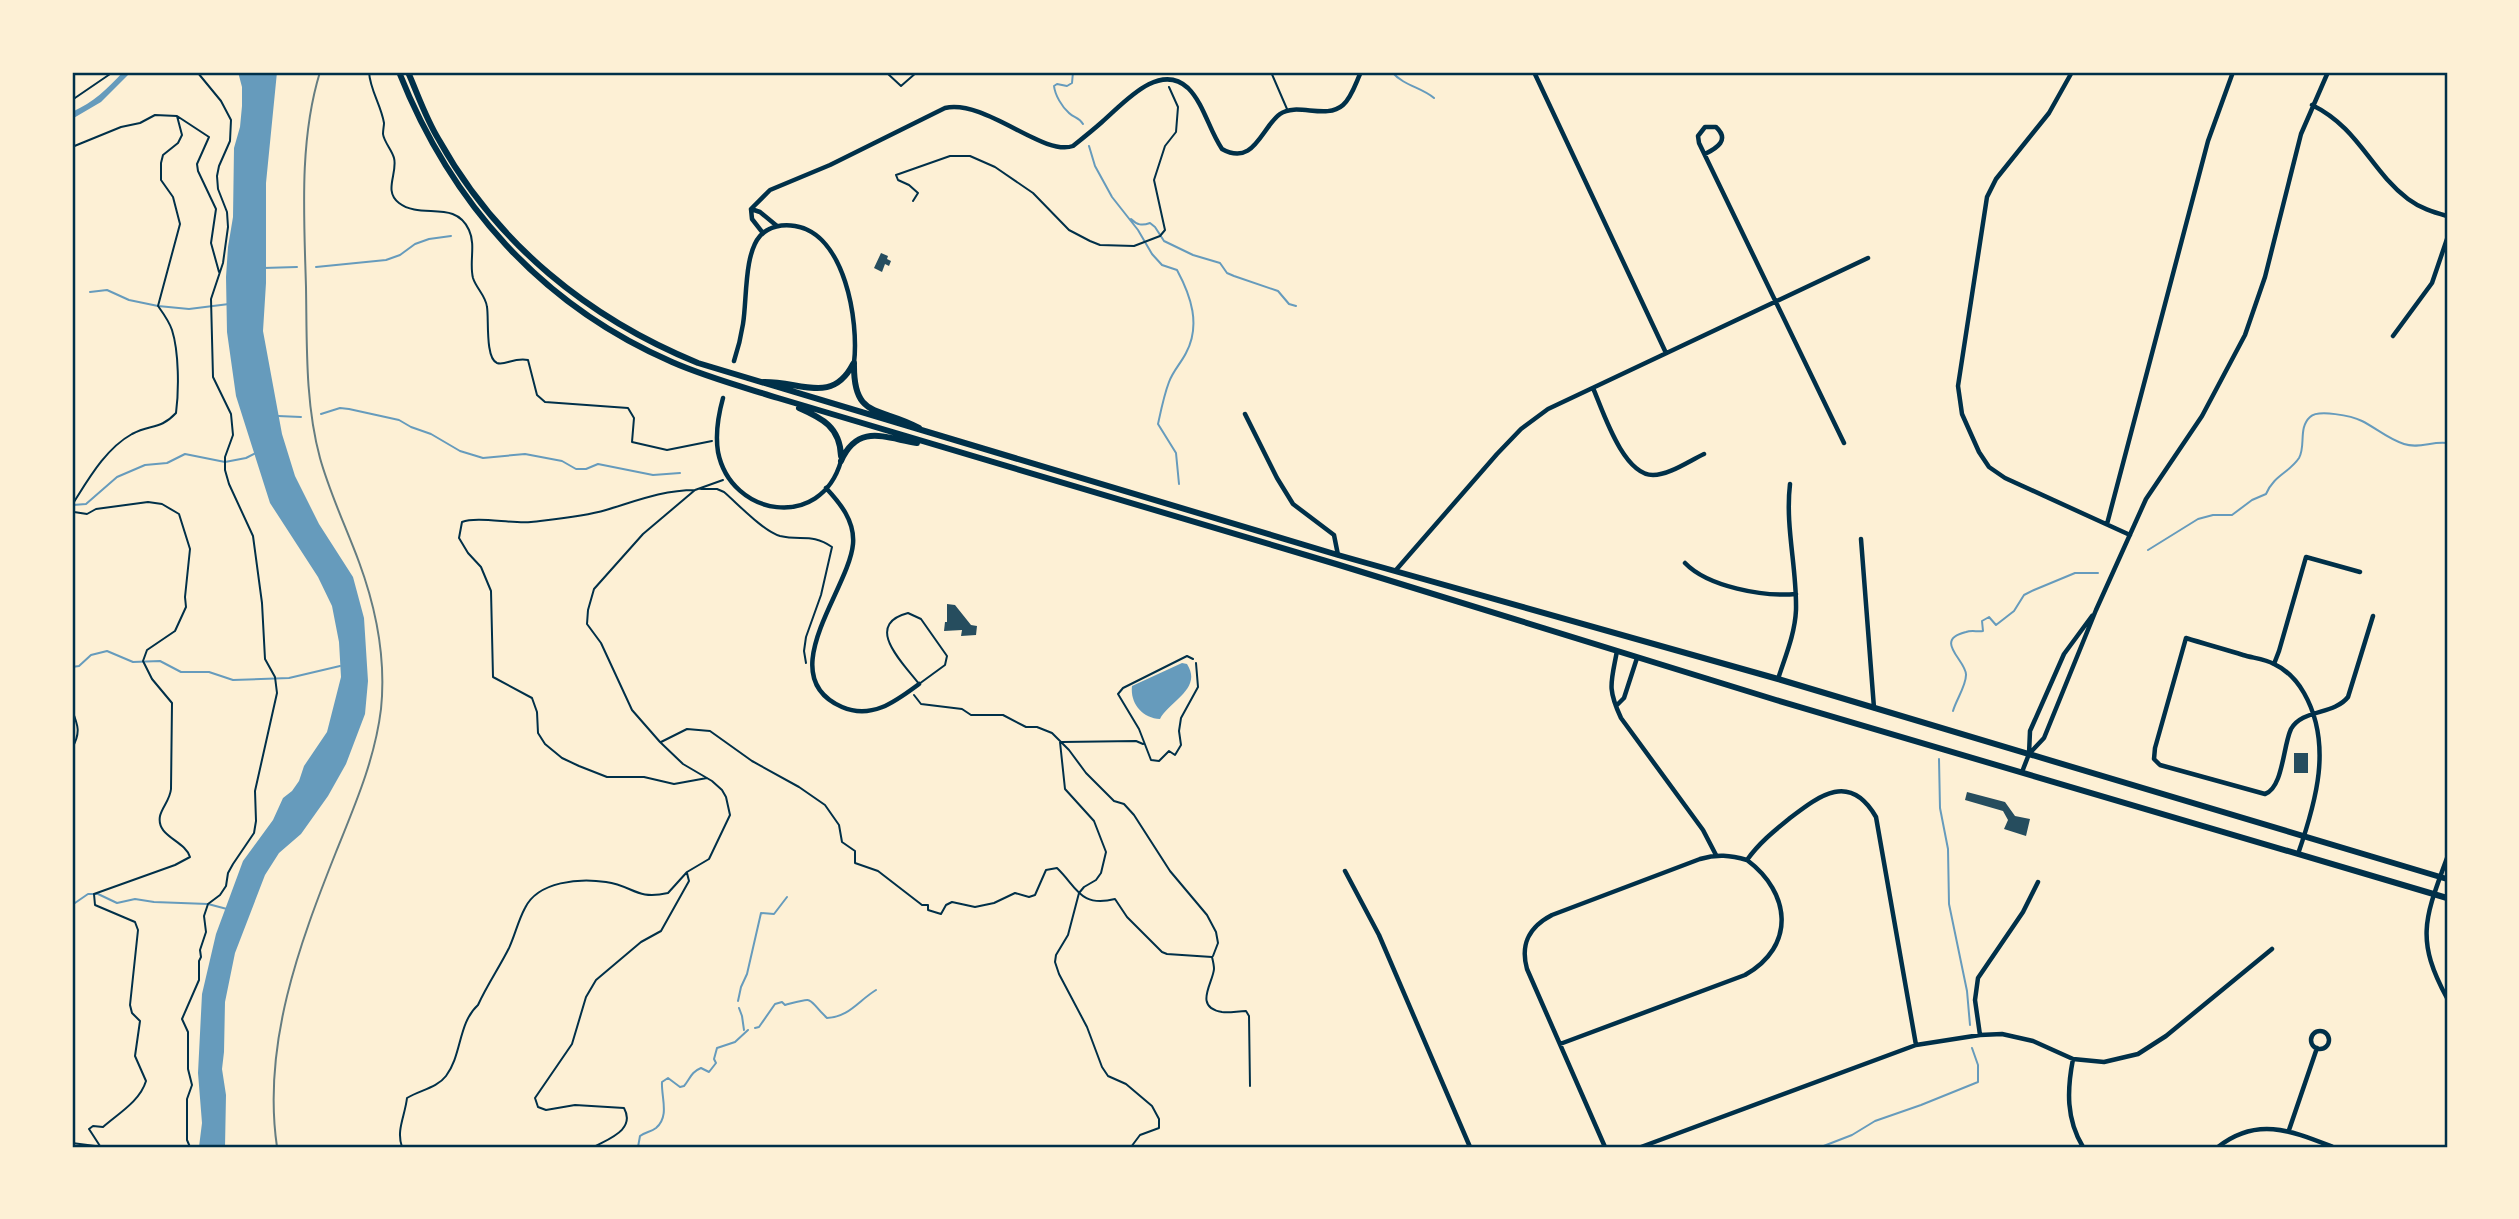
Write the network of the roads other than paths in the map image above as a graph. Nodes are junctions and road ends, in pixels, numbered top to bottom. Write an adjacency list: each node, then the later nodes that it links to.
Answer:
1 (398, 72): 26 (main road)
2 (408, 72): 23 (main road)
3 (1271, 72): 10 (lane)
4 (1361, 72): 10 (street)
5 (1534, 72): 20 (street)
6 (2072, 72): 35 (street)
7 (2233, 72): 35 (street)
8 (2328, 72): 9 (street)
9 (2312, 105): 13 (street); 36 (street)
10 (1288, 110): 12 (street)
11 (1705, 155): 11 (street); 18 (street)
12 (751, 209): 14 (street); 15 (street)
13 (2447, 216)
14 (778, 226): 15 (street); 22 (street)
15 (763, 233): 21 (street)
16 (2447, 239): 19 (street)
17 (1868, 258): 18 (street)
18 (1774, 302): 20 (street); 29 (street)
19 (2393, 336)
20 (1666, 353): 24 (street)
21 (734, 361)
22 (853, 363): 23 (main road); 28 (main road)
23 (756, 382): 28 (main road)
24 (1593, 388): 31 (street); 40 (street)
25 (723, 398): 34 (street)
26 (778, 398): 30 (main road); 32 (main road)
27 (1245, 414): 38 (street)
28 (930, 434): 38 (main road)
29 (1844, 443)
30 (938, 445): 32 (main road); 45 (main road)
31 (1704, 454)
32 (841, 461): 34 (street)
33 (1790, 484): 42 (street)
34 (826, 488): 49 (street)
35 (2107, 524): 36 (street)
36 (2130, 535): 43 (street)
37 (1861, 539): 51 (street)
38 (1338, 555): 40 (main road)
39 (1685, 563): 42 (street)
40 (1396, 570): 48 (main road)
41 (2360, 572): 47 (street)
42 (1796, 594): 48 (street)
43 (2096, 610): 53 (street); 53 (street)
44 (2373, 616): 52 (street)
45 (1617, 651): 46 (main road); 50 (street)
46 (1637, 658): 50 (street); 54 (main road)
47 (2274, 663): 52 (street); 52 (street)
48 (1778, 680): 51 (main road)
49 (919, 684): 49 (lane)
50 (1616, 706): 57 (street)
51 (1874, 709): 53 (main road)
52 (2314, 714): 55 (street)
53 (2029, 754): 54 (street); 55 (main road)
54 (2022, 772): 56 (main road)
55 (2304, 836): 56 (street); 62 (main road)
56 (2298, 854): 64 (main road)
57 (1716, 855): 59 (street); 69 (street)
58 (2447, 858): 60 (street)
59 (1747, 860): 69 (street); 70 (street)
60 (2446, 865): 62 (street)
61 (1345, 871): 74 (street)
62 (2444, 878): 64 (street)
63 (2038, 881): 68 (street)
64 (2435, 895): 65 (main road); 67 (street)
65 (2447, 898)
66 (2272, 949): 72 (street)
67 (2447, 998)
68 (1980, 1035): 70 (street); 72 (street)
69 (1560, 1044): 75 (street)
70 (1916, 1045): 76 (street)
71 (2317, 1048): 73 (street)
72 (2073, 1059): 77 (street)
73 (2289, 1130): 78 (street); 79 (street)
74 (1470, 1147)
75 (1605, 1147)
76 (1641, 1147)
77 (2083, 1147)
78 (2218, 1147)
79 (2333, 1147)

